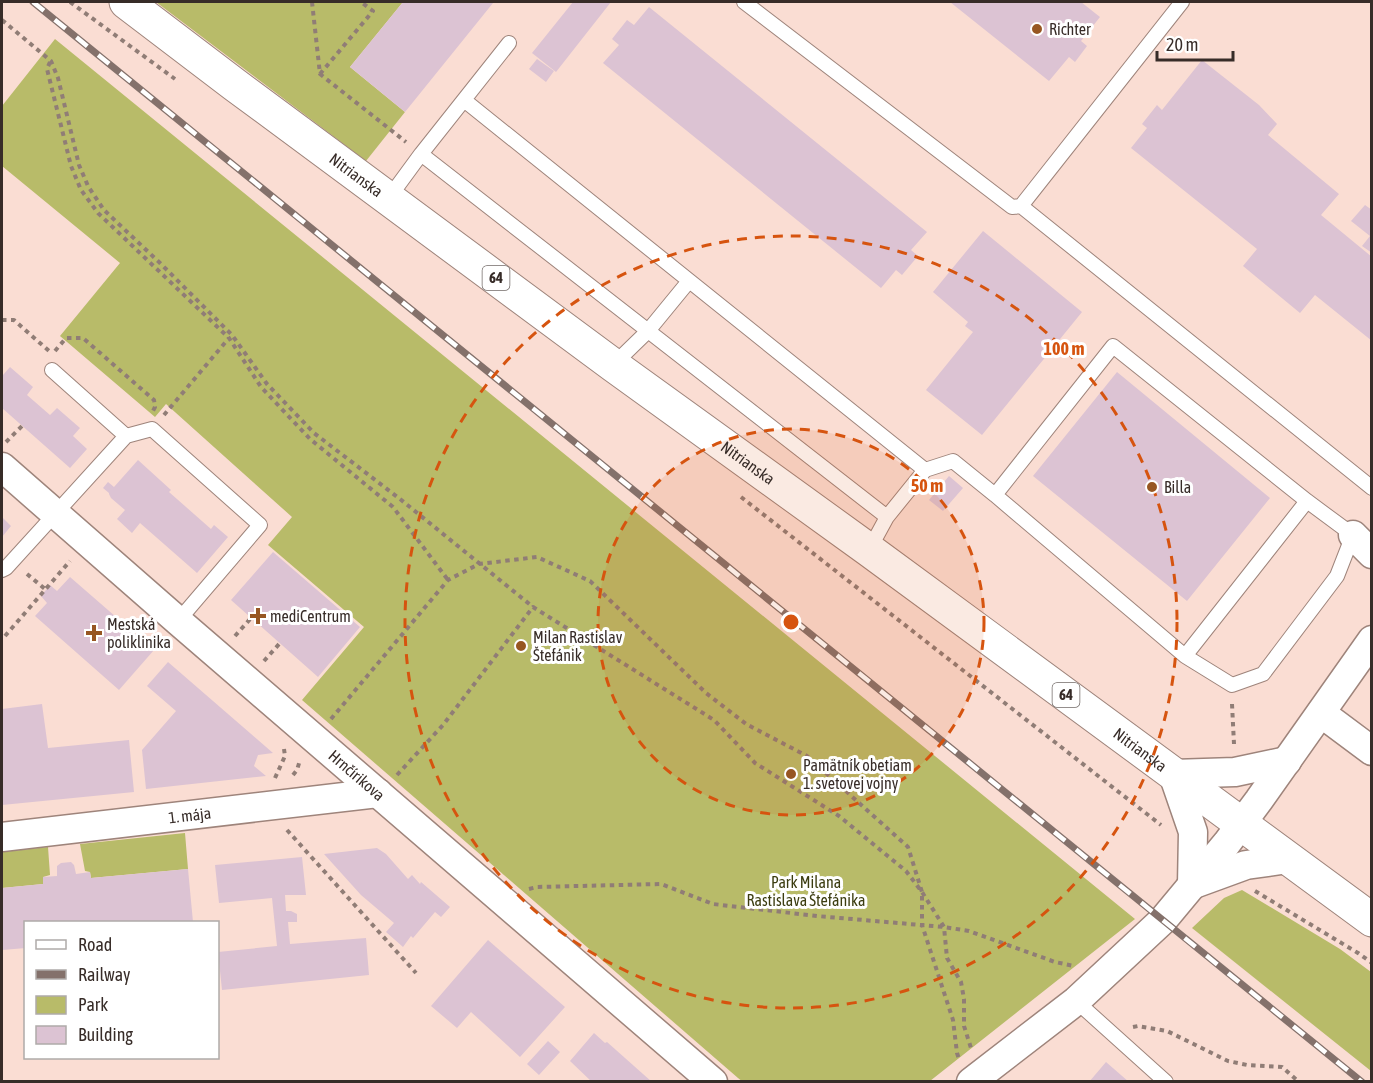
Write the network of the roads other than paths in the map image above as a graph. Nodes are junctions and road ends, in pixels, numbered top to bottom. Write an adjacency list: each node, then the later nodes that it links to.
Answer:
1 (126, 2): 7 (main road, Nitrianska / 64)
2 (744, 2): 8 (lane)
3 (1182, 2): 8 (lane)
4 (509, 43): 5 (lane)
5 (464, 100): 6 (lane); 9 (lane)
6 (421, 153): 7 (lane); 10 (lane)
7 (388, 199): 11 (main road, Nitrianska / 64)
8 (1021, 206): 16 (lane)
9 (690, 281): 10 (lane); 15 (lane)
10 (648, 331): 11 (lane); 20 (lane)
11 (613, 365): 22 (main road, Nitrianska / 64)
12 (52, 370): 13 (lane)
13 (126, 436): 19 (lane); 24 (lane)
14 (3, 456): 19 (street, Hrnčírikova)
15 (925, 470): 17 (lane); 20 (lane)
16 (1371, 488)
17 (995, 495): 18 (lane); 26 (lane)
18 (1307, 501): 21 (lane); 26 (lane)
19 (55, 513): 23 (lane); 24 (street, Hrnčírikova)
20 (887, 517): 22 (lane)
21 (1362, 544): 26 (lane)
22 (869, 550): 30 (main road, Nitrianska / 64)
23 (2, 570)
24 (178, 621): 31 (street, Hrnčírikova)
25 (1371, 640): 27 (street)
26 (1185, 656)
27 (1321, 713): 28 (street); 29 (street)
28 (1371, 751)
29 (1287, 761): 30 (street); 32 (street)
30 (1173, 774): 32 (main road, Nitrianska / 64); 35 (street)
31 (385, 787): 33 (street, 1. mája); 39 (street, Hrnčírikova)
32 (1241, 824): 34 (main road, Nitrianska / 64); 35 (street)
33 (2, 837)
34 (1288, 859): 35 (street); 36 (main road, Nitrianska / 64)
35 (1192, 885): 37 (street)
36 (1371, 920)
37 (1076, 1001): 38 (street); 40 (lane)
38 (972, 1075)
39 (713, 1082)
40 (1166, 1082)

